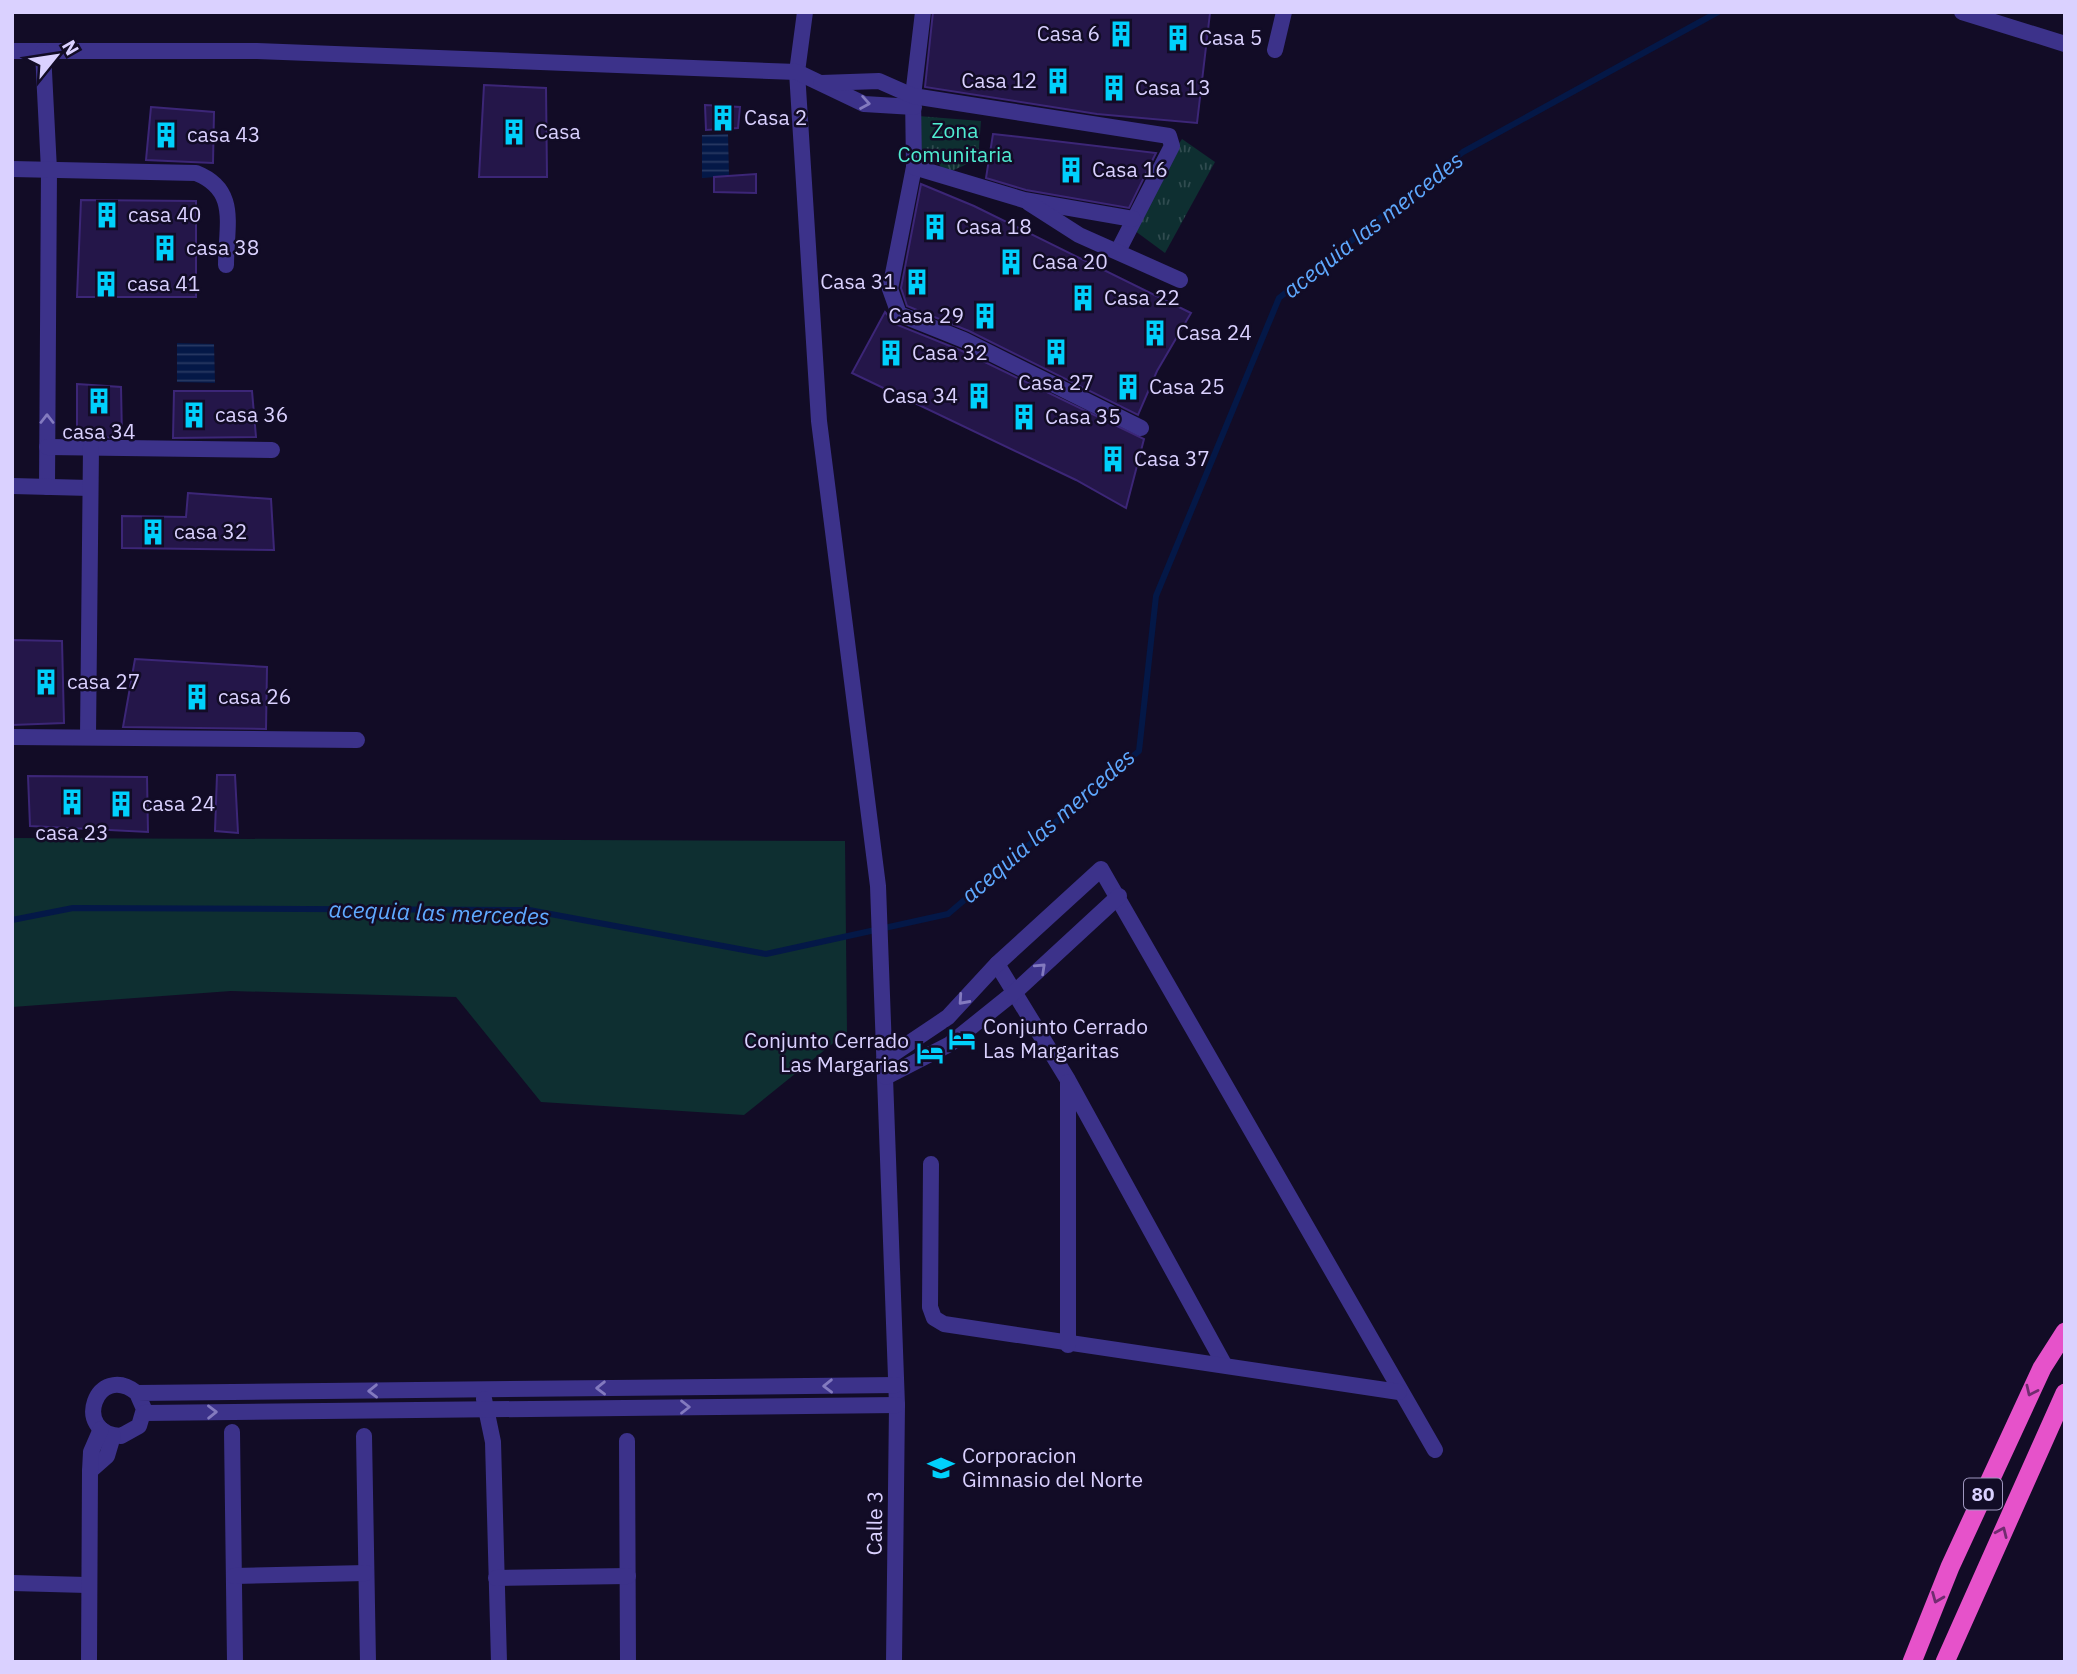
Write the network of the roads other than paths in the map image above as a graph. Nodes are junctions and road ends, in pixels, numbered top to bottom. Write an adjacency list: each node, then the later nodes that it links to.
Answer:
1 (805, 12): 9 (street, Calle 3)
2 (922, 12): 11 (street)
3 (1284, 12): 6 (street)
4 (1962, 12): 5 (street)
5 (2065, 44)
6 (1275, 50)
7 (12, 51): 8 (street)
8 (43, 52): 9 (street); 14 (street)
9 (797, 72): 10 (street); 33 (street, Calle 3)
10 (821, 83): 11 (street, one-way to 11); 11 (street)
11 (913, 102): 12 (street); 16 (street)
12 (914, 167): 15 (street); 20 (street)
13 (12, 169): 14 (street)
14 (49, 170): 18 (street); 21 (street, one-way to 14)
15 (1024, 200): 16 (street); 17 (street)
16 (1133, 219): 17 (street)
17 (1118, 251): 19 (street)
18 (226, 265)
19 (1180, 280)
20 (1141, 428)
21 (47, 447): 22 (street); 25 (street)
22 (90, 447): 23 (street); 26 (street)
23 (272, 450)
24 (12, 486): 25 (street)
25 (47, 487): 26 (street)
26 (90, 488): 27 (street)
27 (88, 736): 28 (street); 29 (street)
28 (12, 737)
29 (357, 740)
30 (1119, 896): 31 (street); 32 (street, one-way to 30); 43 (street)
31 (997, 964): 32 (street); 33 (street, one-way to 33)
32 (1016, 991): 34 (street); 35 (street)
33 (884, 1060): 34 (street, Calle 3)
34 (886, 1077): 40 (street, Calle 3)
35 (1068, 1080): 38 (street); 39 (street)
36 (931, 1164): 38 (street)
37 (2065, 1332): 68 (highway, 80, one-way to 68)
38 (1068, 1345): 39 (street)
39 (1224, 1364): 43 (street)
40 (896, 1385): 41 (street, one-way to 41); 46 (street, Calle 3)
41 (502, 1389): 42 (street); 48 (street)
42 (483, 1390): 45 (street, one-way to 45); 47 (street)
43 (1399, 1392): 55 (street)
44 (2065, 1392): 69 (highway, 80, one-way to 44)
45 (137, 1393): 49 (street); 50 (street)
46 (897, 1405): 48 (street, one-way to 46); 67 (street, Calle 3)
47 (485, 1408): 48 (street); 49 (street, one-way to 47); 54 (street)
48 (502, 1408): 54 (street)
49 (144, 1413): 50 (street)
50 (107, 1432): 61 (street)
51 (232, 1433): 57 (street)
52 (364, 1436): 56 (street)
53 (627, 1441): 58 (street)
54 (493, 1443): 59 (street)
55 (1435, 1450)
56 (366, 1573): 57 (street); 64 (street)
57 (234, 1576): 63 (street)
58 (628, 1576): 59 (street); 66 (street)
59 (496, 1578): 65 (street)
60 (12, 1583): 61 (street)
61 (87, 1585): 62 (street)
62 (89, 1662)
63 (235, 1662)
64 (368, 1662)
65 (499, 1662)
66 (628, 1662)
67 (894, 1662)
68 (1912, 1662)
69 (1945, 1662)

